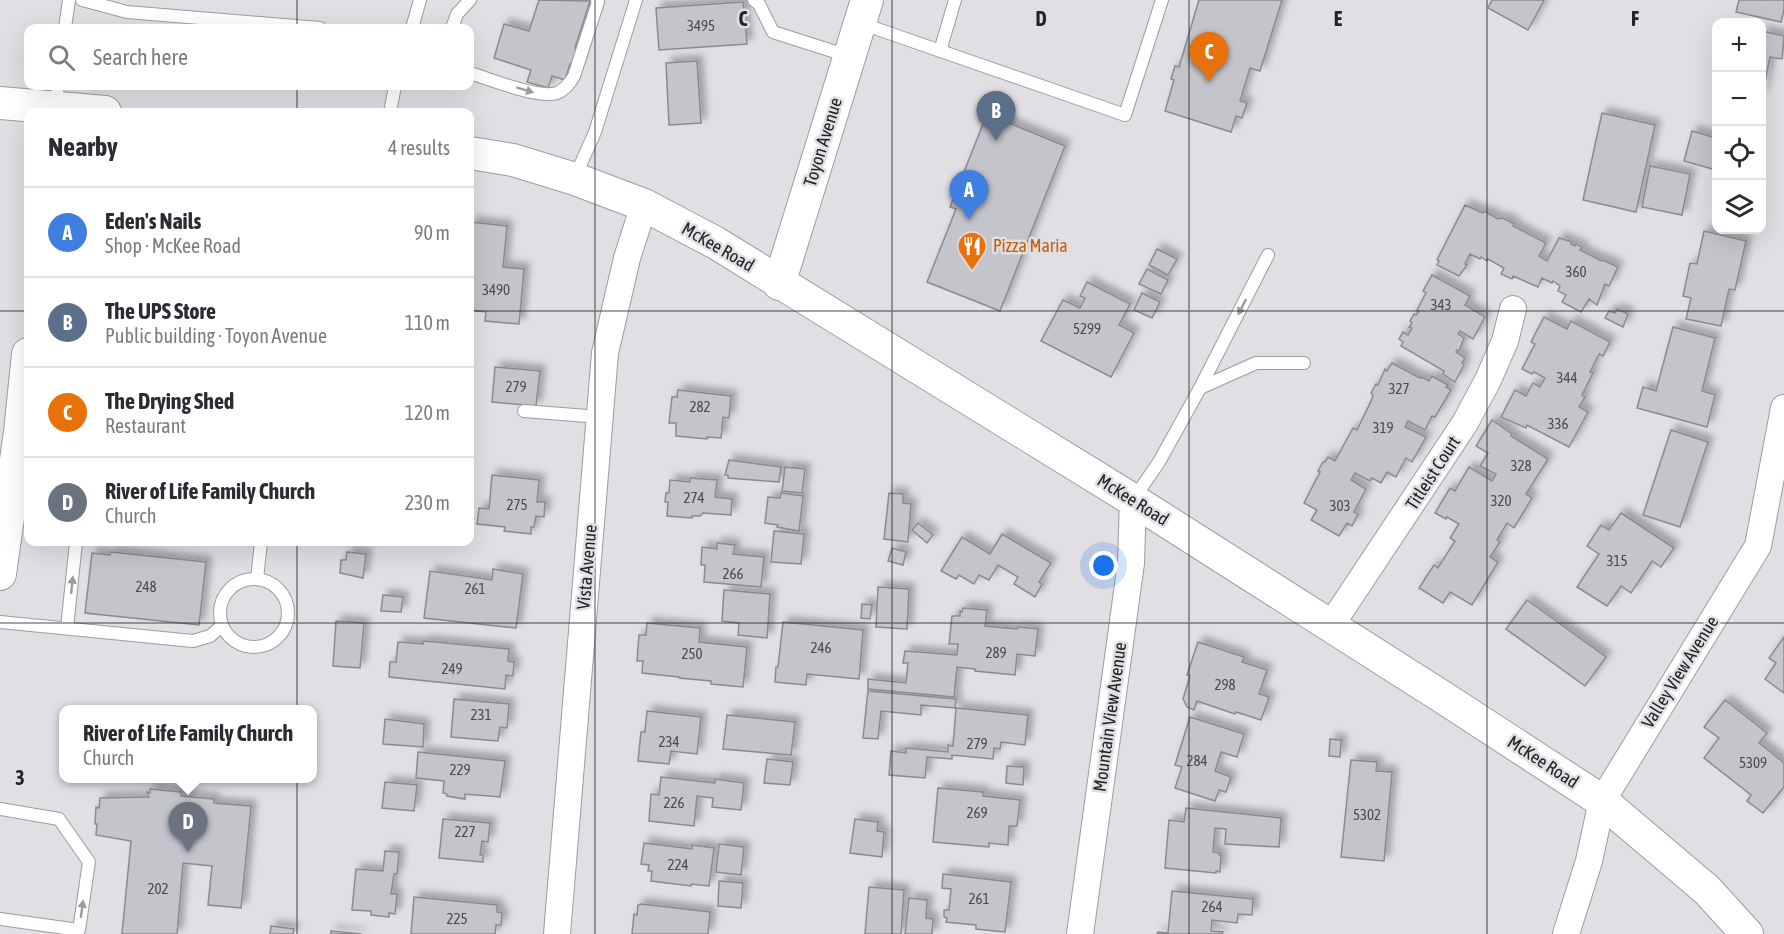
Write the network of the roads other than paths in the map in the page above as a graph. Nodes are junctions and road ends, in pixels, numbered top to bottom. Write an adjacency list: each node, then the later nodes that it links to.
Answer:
1 (69, 0): 11 (lane)
2 (82, 0): 12 (lane)
3 (420, 0): 13 (lane)
4 (470, 0): 14 (lane)
5 (597, 0): 17 (lane, one-way to 5)
6 (636, 0): 24 (lane)
7 (754, 0): 16 (lane)
8 (955, 0): 15 (lane)
9 (1162, 0): 15 (lane)
10 (863, 11): 15 (lane); 16 (street, Toyon Avenue)
11 (66, 24)
12 (272, 24)
13 (413, 24)
14 (453, 24)
15 (940, 51)
16 (849, 57): 27 (street, Toyon Avenue)
17 (474, 74)
18 (394, 90): 22 (lane)
19 (56, 102): 20 (street); 21 (street)
20 (0, 103)
21 (85, 108)
22 (391, 108)
23 (474, 154): 24 (street, McKee Road)
24 (575, 179): 25 (street, McKee Road)
25 (644, 205): 27 (street, McKee Road); 33 (street, Vista Avenue)
26 (1268, 255): 30 (lane, one-way to 30)
27 (779, 284): 35 (street, McKee Road)
28 (1513, 309): 41 (street, Titleist Court)
29 (1304, 363): 30 (lane)
30 (1200, 388): 35 (lane)
31 (1784, 408): 44 (street, Valley View Avenue)
32 (524, 411): 33 (lane)
33 (600, 417): 47 (street, Vista Avenue)
34 (24, 433): 38 (street)
35 (1133, 500): 41 (street, McKee Road); 48 (street, Mountain View Avenue)
36 (76, 546): 43 (lane, one-way to 36)
37 (261, 546): 39 (lane)
38 (0, 574)
39 (257, 579): 42 (lane); 42 (lane)
40 (0, 622): 43 (lane)
41 (1331, 625): 44 (street, McKee Road)
42 (222, 626): 43 (lane)
43 (67, 628)
44 (1602, 801): 49 (street, Valley View Avenue); 50 (street, McKee Road)
45 (0, 809): 46 (lane, one-way to 45)
46 (0, 919)
47 (557, 934)
48 (1080, 934)
49 (1566, 934)
50 (1747, 934)

